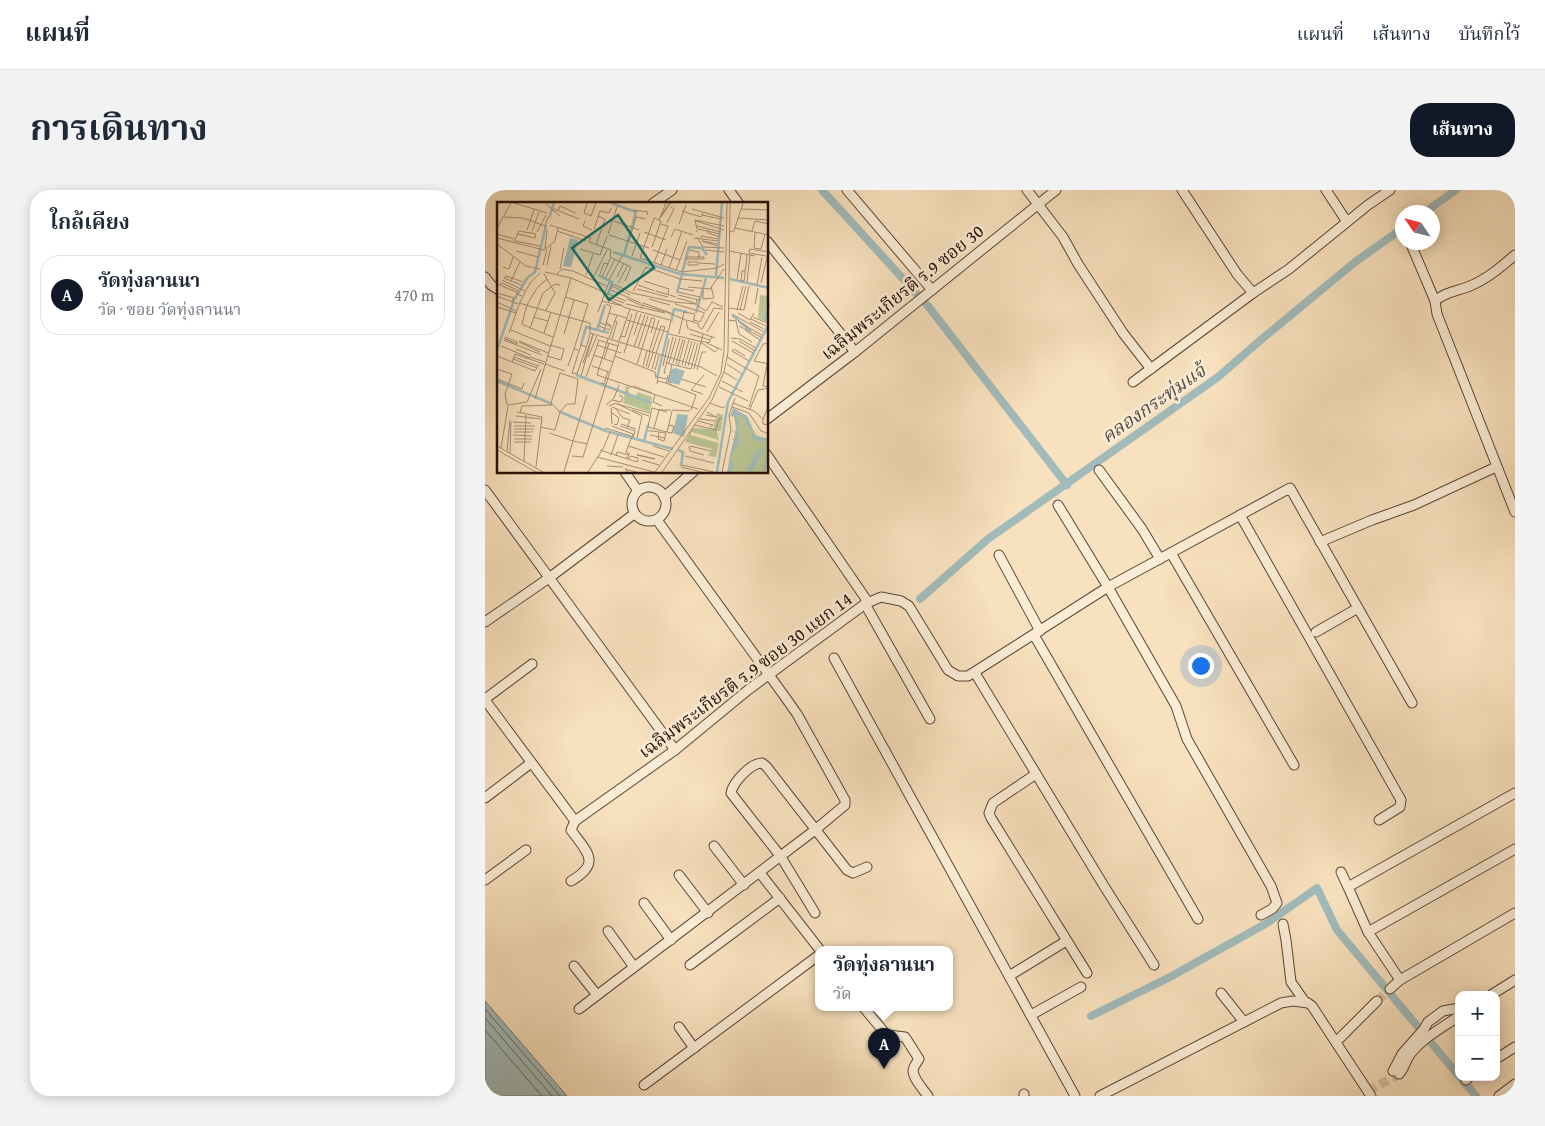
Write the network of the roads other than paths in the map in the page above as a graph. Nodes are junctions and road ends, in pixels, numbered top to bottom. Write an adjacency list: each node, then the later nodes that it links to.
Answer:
1 (672, 190): 9 (street)
2 (729, 190): 10 (street)
3 (847, 190): 18 (street)
4 (1027, 190): 11 (street)
5 (1056, 190): 11 (street, เฉลิมพระเกียรติ ร.9 ซอย 30)
6 (1181, 190): 19 (street)
7 (1326, 190): 12 (street)
8 (1390, 190): 12 (street)
9 (660, 194)
10 (738, 202)
11 (1038, 205): 18 (street, เฉลิมพระเกียรติ ร.9 ซอย 30); 22 (street)
12 (1347, 222): 19 (street)
13 (769, 244): 21 (street)
14 (1413, 250): 20 (street)
15 (1515, 255): 20 (street)
16 (485, 277): 17 (street)
17 (497, 288)
18 (930, 292): 21 (street, เฉลิมพระเกียรติ ร.9 ซอย 30)
19 (1253, 293): 22 (street)
20 (1435, 301): 26 (street)
21 (855, 352): 24 (street, เฉลิมพระเกียรติ ร.9 ซอย 30)
22 (1151, 369): 23 (street)
23 (1133, 382)
24 (769, 417)
25 (769, 458): 44 (street)
26 (1496, 467): 34 (street); 38 (street)
27 (1099, 470): 41 (street)
28 (626, 474): 31 (street)
29 (691, 474): 32 (street)
30 (485, 490): 42 (street)
31 (638, 490): 32 (street); 35 (street)
32 (664, 497): 37 (street)
33 (1058, 505): 43 (street)
34 (1515, 512)
35 (634, 514): 37 (street); 42 (street)
36 (1240, 515): 38 (street); 39 (street); 62 (street)
37 (657, 520): 52 (street)
38 (1320, 542): 45 (street)
39 (1171, 553): 41 (street); 58 (street)
40 (999, 556): 48 (street)
41 (1160, 559): 43 (street)
42 (549, 578): 46 (street); 56 (street)
43 (1108, 587): 48 (street); 82 (street)
44 (866, 603): 51 (street, เฉลิมพระเกียรติ ร.9 ซอย 30 แยก 14); 52 (street, เฉลิมพระเกียรติ ร.9 ซอย 30 แยก 14); 55 (street)
45 (1358, 608): 47 (street); 54 (street)
46 (485, 622)
47 (1316, 632)
48 (1037, 633): 51 (street); 83 (street)
49 (834, 658): 96 (street)
50 (532, 664): 53 (street)
51 (975, 673): 59 (street)
52 (768, 675): 56 (street, เฉลิมพระเกียรติ ร.9 ซอย 30 แยก 14); 64 (street)
53 (485, 699): 57 (street)
54 (1412, 703)
55 (931, 719)
56 (675, 750): 63 (street, เฉลิมพระเกียรติ ร.9 ซอย 30 แยก 14)
57 (531, 763): 61 (street); 63 (street)
58 (1294, 765)
59 (1036, 774): 92 (street); 95 (street)
60 (1515, 793): 76 (street)
61 (485, 798)
62 (1379, 820)
63 (575, 821): 74 (street)
64 (815, 830): 68 (street); 68 (street); 69 (street)
65 (714, 846): 75 (street)
66 (1515, 849): 86 (street)
67 (527, 850): 73 (street)
68 (781, 857): 71 (street); 80 (street)
69 (867, 867)
70 (1341, 872): 76 (street)
71 (760, 873): 75 (street); 77 (street)
72 (679, 875): 79 (street)
73 (485, 880)
74 (571, 881)
75 (744, 885): 79 (street)
76 (1348, 887): 86 (street)
77 (780, 898): 89 (street); 91 (street)
78 (644, 903): 87 (street)
79 (708, 913): 87 (street)
80 (815, 913)
81 (1515, 913): 97 (street)
82 (1261, 915)
83 (1198, 919)
84 (1283, 924): 105 (street)
85 (608, 931): 94 (street)
86 (1368, 932): 97 (street)
87 (671, 940): 94 (street)
88 (1063, 943): 96 (street)
89 (817, 946)
90 (815, 958): 116 (street)
91 (690, 965)
92 (1154, 965)
93 (574, 966): 103 (street)
94 (634, 967): 103 (street)
95 (1087, 973)
96 (1009, 976): 109 (street)
97 (1399, 980): 100 (street)
98 (1515, 980): 101 (street)
99 (1081, 988): 109 (street)
100 (1389, 989)
101 (1497, 991)
102 (1221, 993): 111 (street)
103 (597, 995): 106 (street)
104 (1377, 1001): 114 (street)
105 (1305, 1002): 111 (street); 114 (street)
106 (579, 1009)
107 (1455, 1009): 113 (street)
108 (868, 1011): 123 (street)
109 (1031, 1015): 124 (street)
110 (1455, 1018): 113 (street)
111 (1244, 1022): 121 (street)
112 (679, 1027): 116 (street)
113 (1427, 1032): 118 (street)
114 (1336, 1042): 122 (street)
115 (1515, 1047): 117 (street)
116 (694, 1048): 120 (street)
117 (1500, 1056)
118 (1396, 1073)
119 (1515, 1084): 126 (street)
120 (644, 1085)
121 (1113, 1094): 125 (street)
122 (1366, 1094)
123 (928, 1096)
124 (1075, 1096)
125 (1100, 1096)
126 (1499, 1096)

